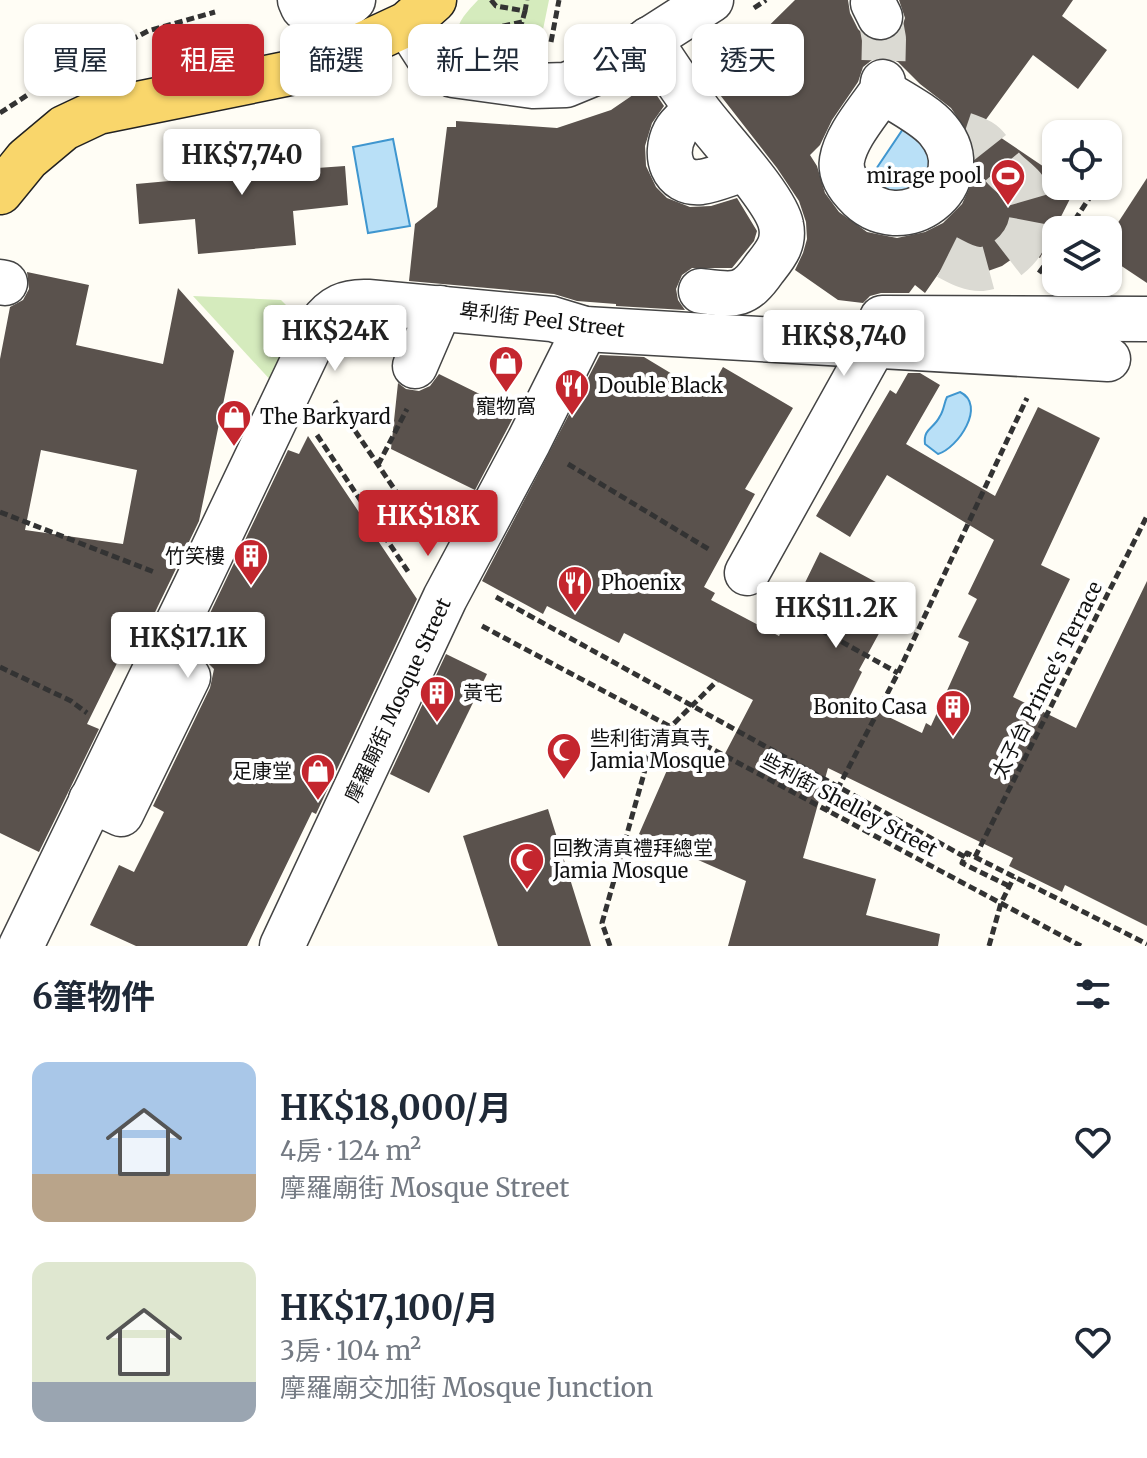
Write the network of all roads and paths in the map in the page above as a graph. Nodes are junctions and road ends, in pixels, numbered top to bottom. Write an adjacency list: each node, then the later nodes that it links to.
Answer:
1 (300, 0): 2 (street)
2 (353, 0)
3 (491, 0): 7 (path)
4 (527, 0): 7 (path)
5 (559, 0): 13 (path)
6 (711, 0): 11 (street)
7 (525, 11): 10 (path)
8 (215, 12): 12 (path)
9 (420, 12): 15 (street); 21 (main road)
10 (512, 24)
11 (673, 24)
12 (136, 37)
13 (549, 57)
14 (676, 78): 18 (street)
15 (564, 85)
16 (883, 86): 16 (street)
17 (27, 96): 19 (path)
18 (697, 109): 20 (street); 20 (street)
19 (0, 113)
20 (744, 169): 22 (street)
21 (0, 192)
22 (701, 291)
23 (440, 308): 25 (street, 卑利街 Peel Street); 28 (street, 卑利街 Peel Street); 30 (street)
24 (1147, 319): 26 (street)
25 (585, 329): 26 (street, 卑利街 Peel Street); 33 (street, 摩羅廟街 Mosque Street)
26 (793, 341): 27 (street, 卑利街 Peel Street)
27 (874, 345): 29 (street, 卑利街 Peel Street); 39 (street)
28 (304, 358): 34 (path); 40 (path); 41 (street)
29 (1108, 359)
30 (415, 366)
31 (1025, 401): 45 (path)
32 (391, 440): 34 (path)
33 (529, 441): 37 (path); 61 (street, 摩羅廟街 Mosque Street)
34 (378, 465): 38 (path)
35 (0, 512): 41 (path)
36 (1147, 516): 55 (path, 太子台 Prince's Terrace)
37 (693, 539)
38 (431, 543)
39 (747, 573): 45 (path)
40 (417, 585)
41 (196, 589): 50 (street)
42 (496, 597): 48 (path, 些利街 Shelley Street)
43 (516, 646): 49 (path, 些利街 Shelley Street)
44 (0, 667): 50 (path)
45 (898, 673): 51 (path)
46 (188, 677): 52 (street)
47 (717, 681): 48 (path)
48 (692, 706): 49 (path); 51 (path, 些利街 Shelley Street)
49 (670, 728): 53 (path, 些利街 Shelley Street); 62 (path)
50 (125, 730): 52 (street)
51 (838, 786): 53 (path); 54 (path, 些利街 Shelley Street)
52 (91, 800): 60 (street)
53 (826, 811): 58 (path, 些利街 Shelley Street)
54 (965, 857): 55 (path, 些利街 Shelley Street); 57 (path, 些利街 Shelley Street)
55 (975, 857): 56 (path, 些利街 Shelley Street)
56 (1014, 877): 57 (path); 59 (path, 些利街 Shelley Street)
57 (1009, 886): 58 (path)
58 (1001, 903): 63 (path); 64 (path, 些利街 Shelley Street)
59 (1147, 944)
60 (21, 946)
61 (282, 946)
62 (610, 946)
63 (989, 946)
64 (1081, 946)

